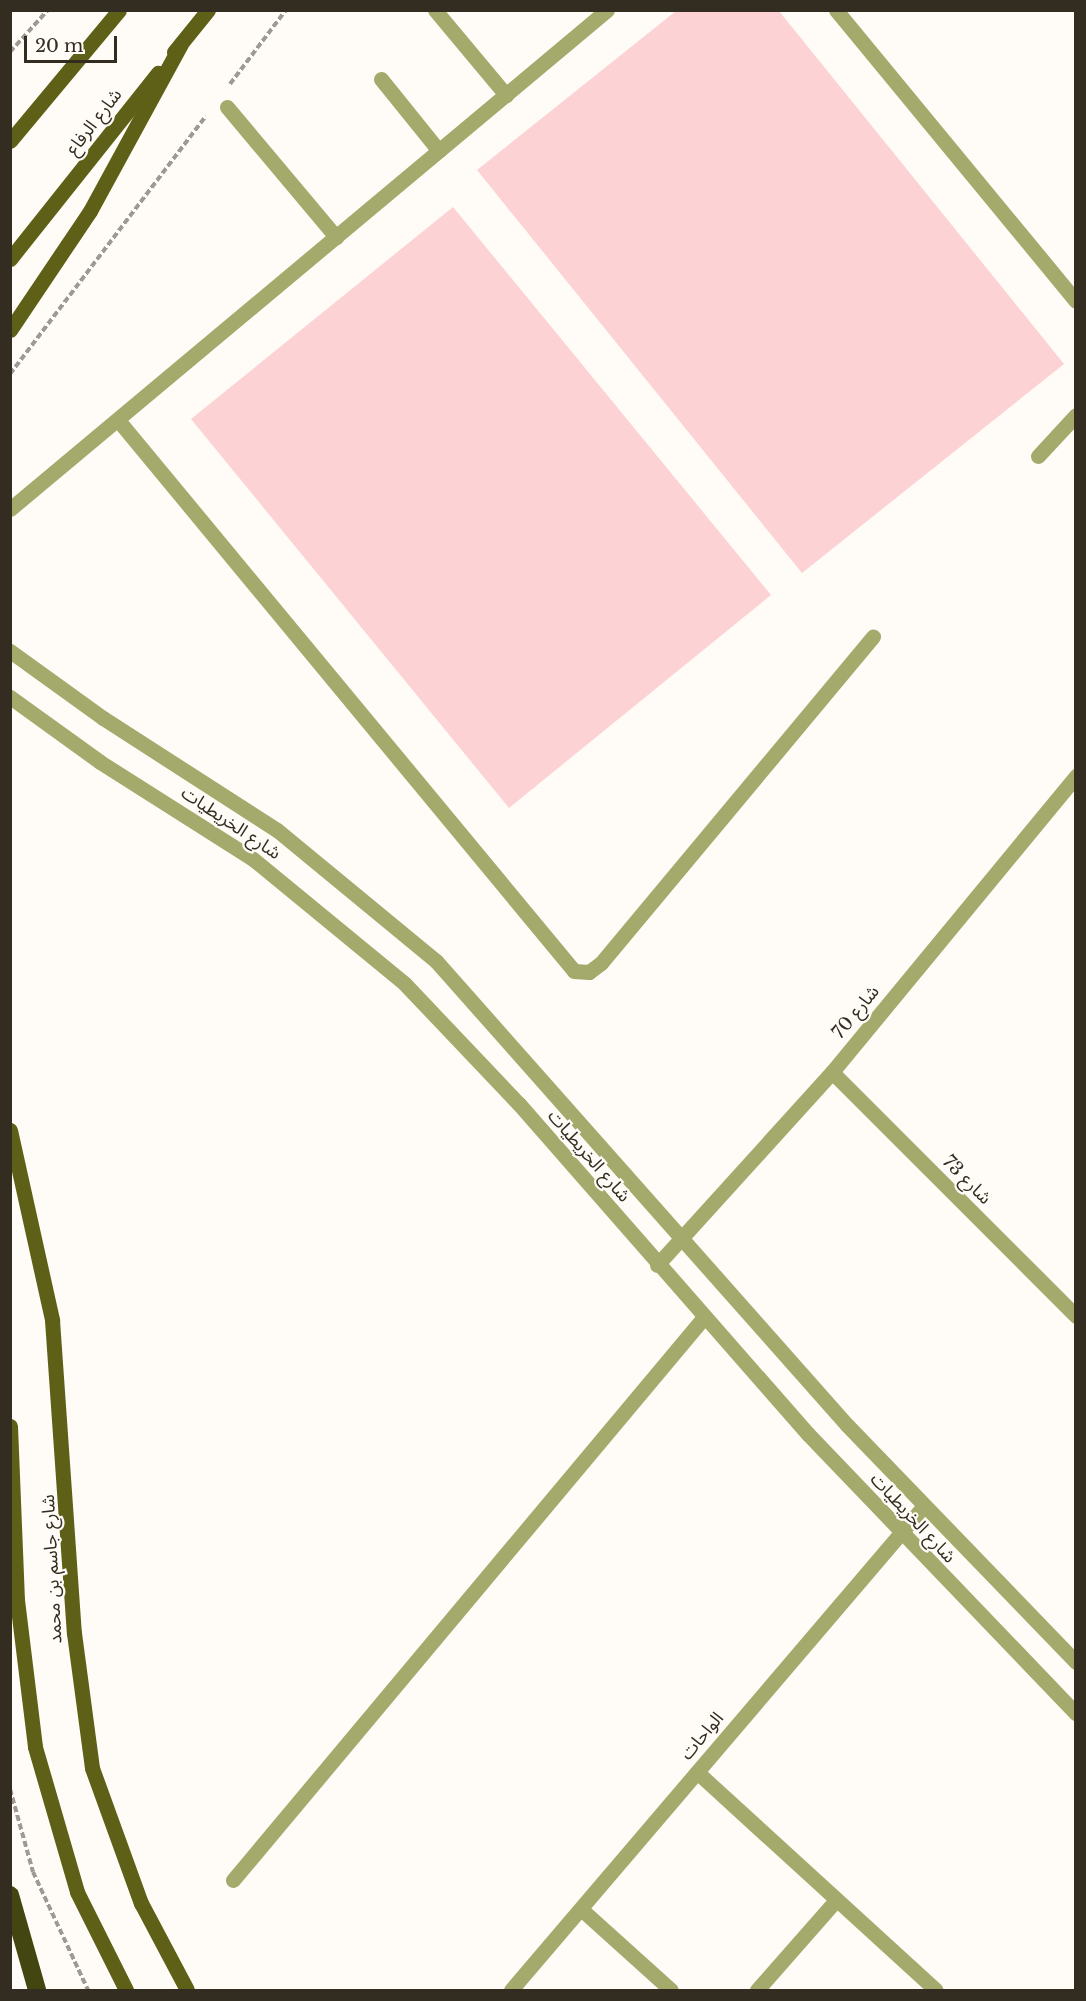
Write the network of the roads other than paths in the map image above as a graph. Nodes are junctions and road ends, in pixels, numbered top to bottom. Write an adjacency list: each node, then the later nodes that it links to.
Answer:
1 (119, 10): 10 (main road)
2 (208, 10): 6 (main road, شارع الرفاع)
3 (435, 10): 8 (street)
4 (607, 10): 8 (street)
5 (836, 10): 14 (street)
6 (181, 44): 13 (main road, شارع الرفاع); 15 (main road)
7 (381, 79): 11 (street)
8 (506, 95): 11 (street)
9 (224, 101): 12 (street)
10 (10, 141)
11 (439, 151): 12 (street)
12 (336, 237): 17 (street)
13 (10, 259)
14 (1076, 301)
15 (10, 330)
16 (1076, 415): 18 (street)
17 (118, 420): 19 (street); 20 (street)
18 (1038, 456)
19 (10, 510)
20 (873, 636)
21 (10, 651): 26 (street, شارع الخريطيات)
22 (10, 697): 27 (street, شارع الخريطيات)
23 (1076, 776): 24 (street, شارع 70)
24 (832, 1072): 26 (street, شارع 70); 28 (street, شارع 73)
25 (10, 1130): 43 (main road, شارع جاسم بن محمد)
26 (681, 1240): 27 (street, شارع 70); 31 (street, شارع الخريطيات)
27 (657, 1265): 29 (street, شارع الخريطيات)
28 (1076, 1316)
29 (704, 1317): 32 (street, شارع الخريطيات); 36 (street)
30 (10, 1426): 42 (main road, شارع جاسم بن محمد)
31 (923, 1507): 32 (street, الواحات); 33 (street, شارع الخريطيات)
32 (899, 1533): 34 (street, شارع الخريطيات); 35 (street, الواحات)
33 (1076, 1662)
34 (1076, 1713)
35 (697, 1772): 38 (street); 39 (street, الواحات)
36 (233, 1880)
37 (10, 1895): 41 (highway)
38 (837, 1899): 46 (street); 47 (street)
39 (580, 1909): 44 (street, الواحات); 45 (street)
40 (10, 1944): 41 (highway)
41 (35, 1990)
42 (126, 1990)
43 (187, 1990)
44 (511, 1990)
45 (671, 1990)
46 (757, 1990)
47 (936, 1990)

